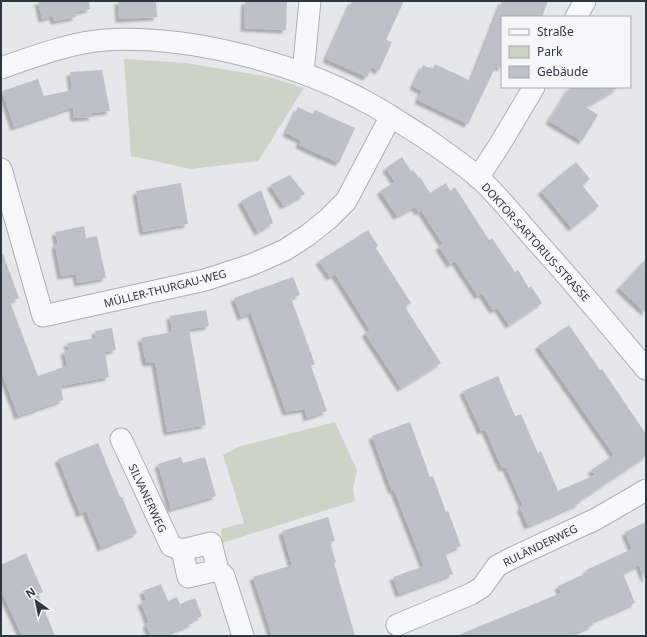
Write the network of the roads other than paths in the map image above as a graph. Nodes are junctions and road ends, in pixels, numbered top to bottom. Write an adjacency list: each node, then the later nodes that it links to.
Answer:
1 (310, 1): 5 (street)
2 (585, 1): 3 (street)
3 (577, 16)
4 (1, 68): 5 (street, DOKTOR-SARTORIUS-STRASSE)
5 (303, 73): 7 (street, DOKTOR-SARTORIUS-STRASSE)
6 (533, 88): 9 (street)
7 (391, 116): 8 (street, MÜLLER-THURGAU-WEG); 9 (street, DOKTOR-SARTORIUS-STRASSE)
8 (1, 169)
9 (478, 178): 10 (street, DOKTOR-SARTORIUS-STRASSE)
10 (646, 369)
11 (121, 440): 13 (street, SILVANERWEG)
12 (646, 490): 15 (street, RULÄNDERWEG)
13 (182, 550): 14 (street); 14 (street)
14 (218, 570): 16 (street)
15 (397, 625)
16 (243, 636)

